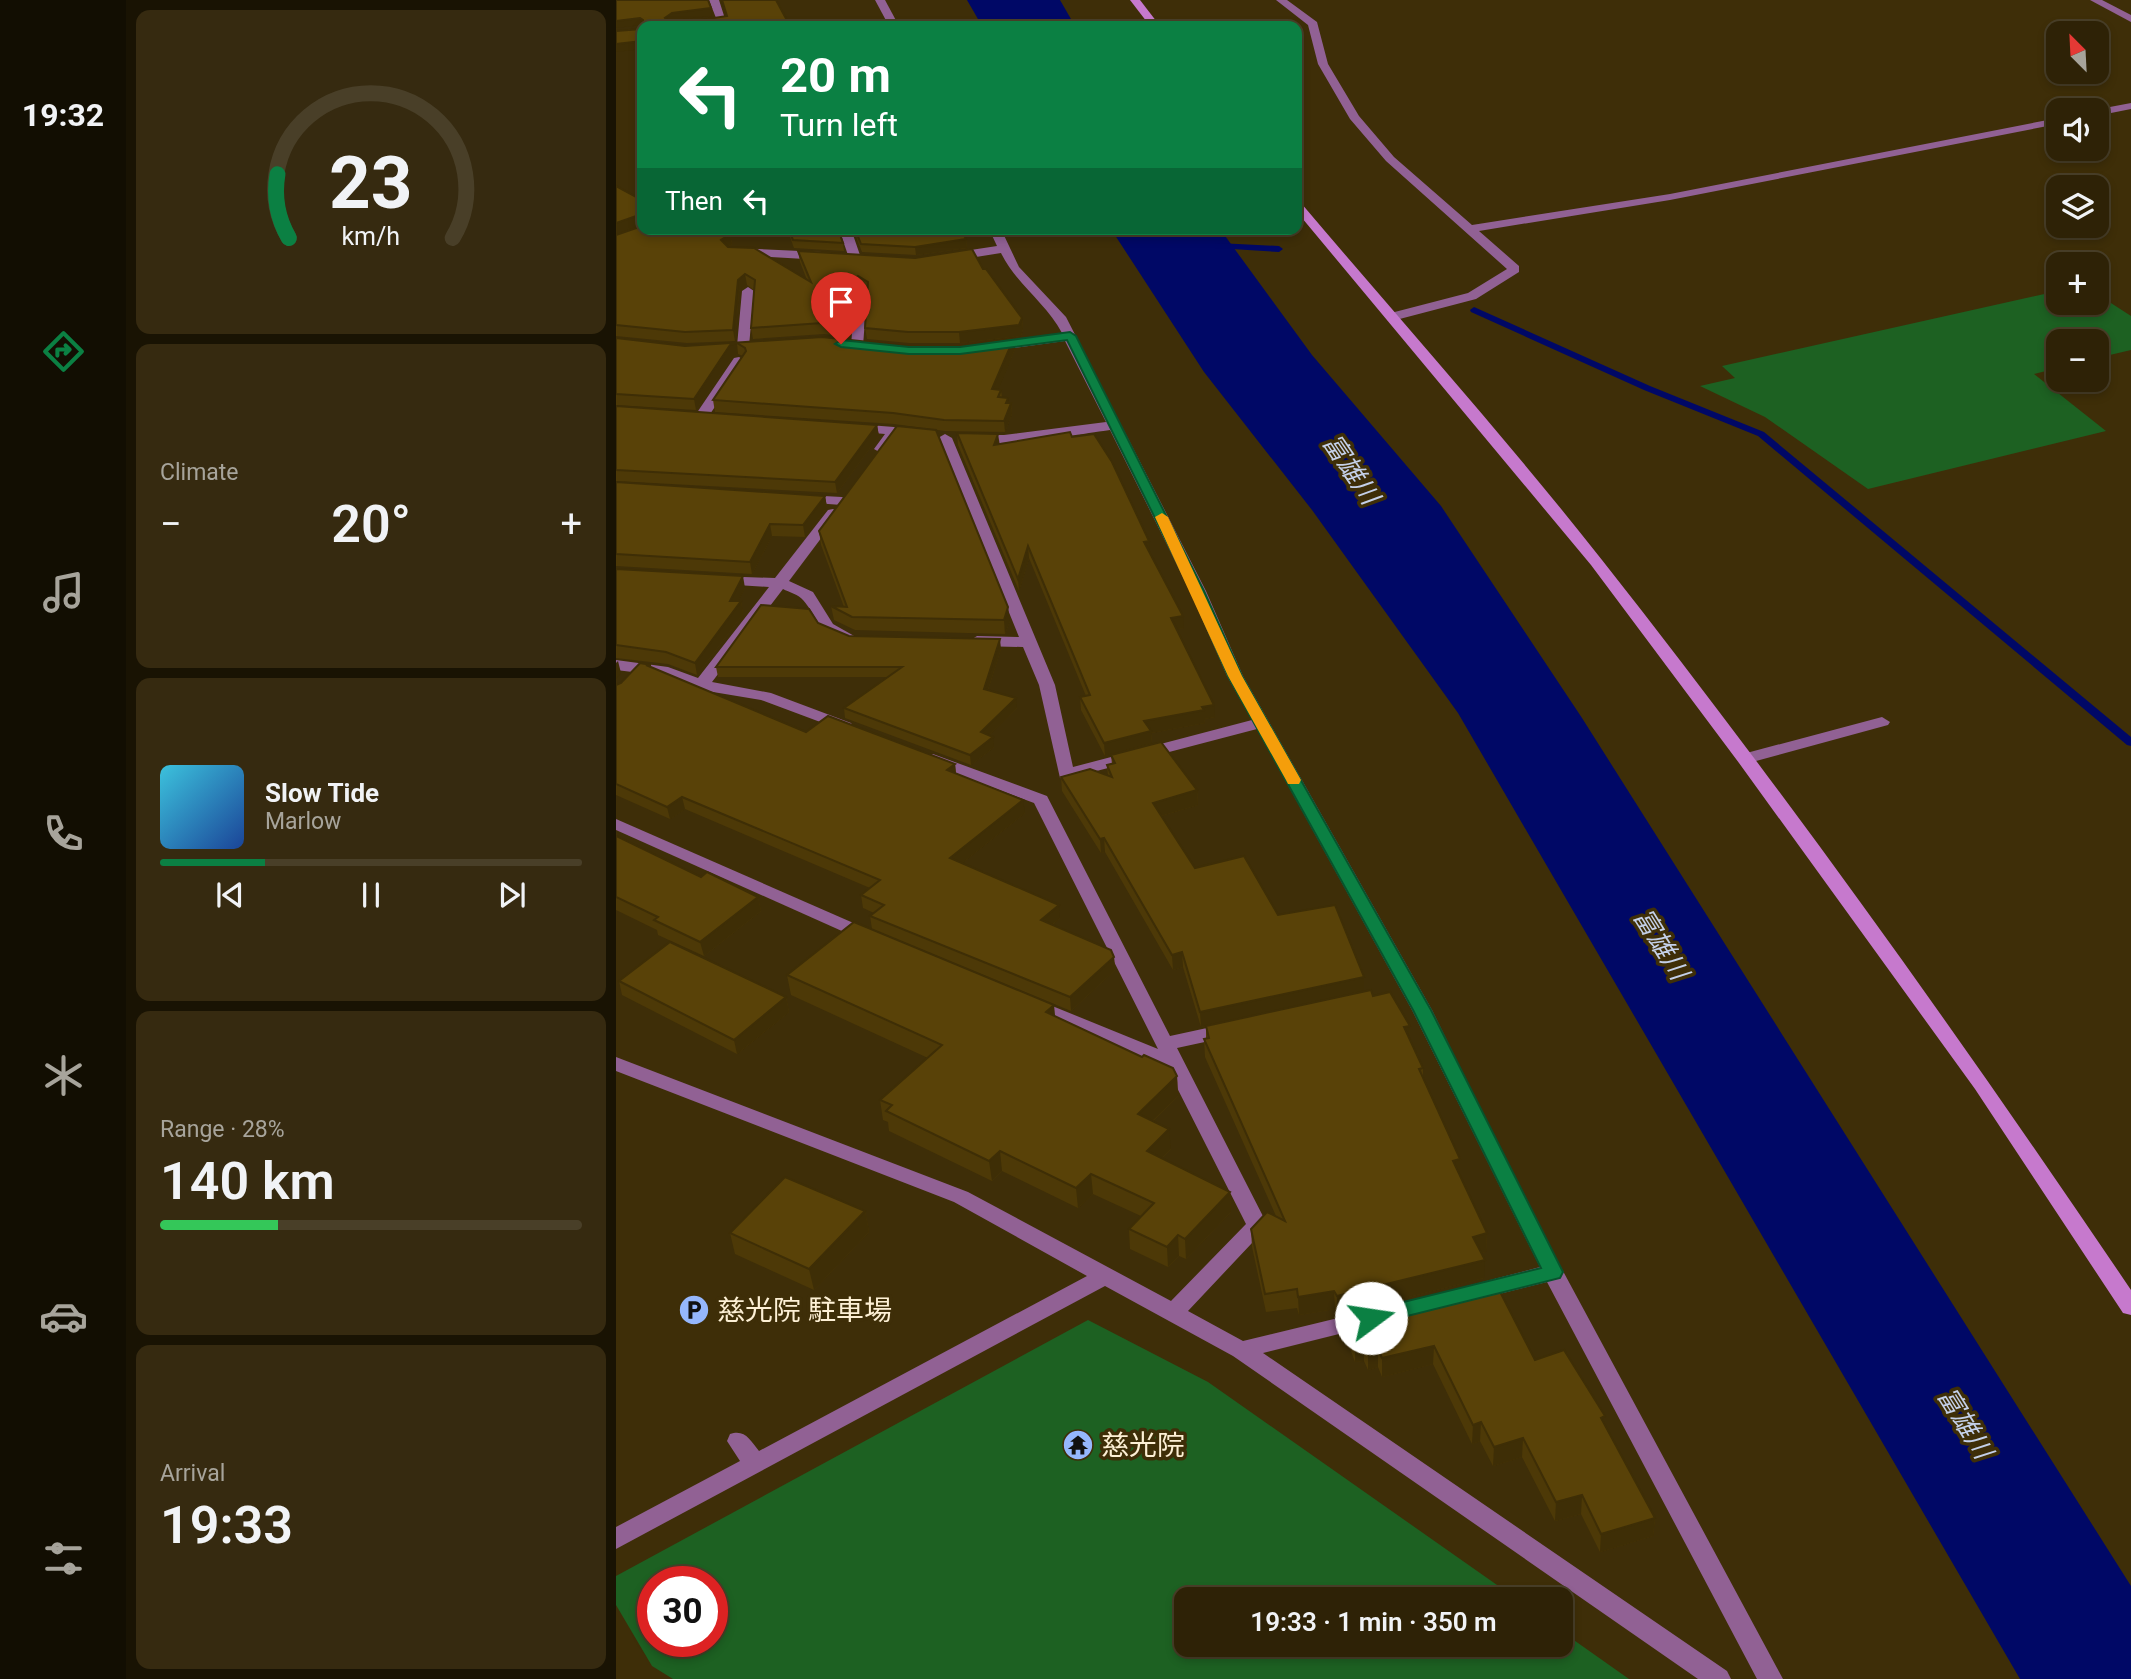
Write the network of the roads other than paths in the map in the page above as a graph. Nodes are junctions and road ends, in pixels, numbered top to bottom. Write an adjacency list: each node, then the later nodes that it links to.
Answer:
1 (714, 0): 7 (street)
2 (880, 0): 8 (street)
3 (1135, 0): 9 (street)
4 (1281, 0): 14 (street)
5 (2095, 0): 6 (street)
6 (2131, 19)
7 (714, 21)
8 (891, 21)
9 (1151, 21)
10 (2131, 106): 11 (street)
11 (2109, 110)
12 (2046, 123): 14 (street)
13 (1302, 211): 22 (street)
14 (1469, 229): 22 (street)
15 (848, 235): 18 (street)
16 (998, 235): 17 (street)
17 (1005, 249): 19 (street); 23 (street)
18 (731, 251)
19 (941, 258)
20 (748, 291): 24 (street)
21 (861, 293): 25 (street)
22 (1392, 317): 46 (street)
23 (1070, 336): 26 (street); 29 (street)
24 (762, 344)
25 (872, 348)
26 (984, 348)
27 (739, 361): 28 (street)
28 (702, 417)
29 (1116, 425): 37 (street); 43 (street)
30 (839, 427): 31 (street)
31 (872, 461)
32 (789, 498): 34 (street)
33 (699, 578): 34 (street)
34 (782, 583): 35 (street); 41 (street)
35 (865, 638)
36 (961, 641): 37 (street)
37 (1029, 642): 43 (street)
38 (616, 665): 39 (street)
39 (638, 668): 40 (street); 41 (street)
40 (623, 684)
41 (701, 685): 44 (street)
42 (1882, 722): 46 (street)
43 (1261, 723): 54 (street)
44 (865, 734)
45 (915, 753): 51 (street)
46 (1745, 759): 57 (street)
47 (616, 824): 48 (street)
48 (879, 941)
49 (1021, 1000): 53 (street)
50 (1247, 1026): 51 (street)
51 (1165, 1044): 53 (street)
52 (616, 1064): 55 (street)
53 (1175, 1064): 58 (street)
54 (1553, 1272): 56 (street); 65 (street)
55 (1105, 1276): 58 (street); 62 (street)
56 (1458, 1296)
57 (2131, 1307)
58 (1173, 1313): 60 (street)
59 (1390, 1313): 60 (street)
60 (1241, 1350): 64 (street)
61 (738, 1441): 62 (street)
62 (756, 1464): 63 (street)
63 (616, 1539)
64 (1718, 1679)
65 (1770, 1679)

